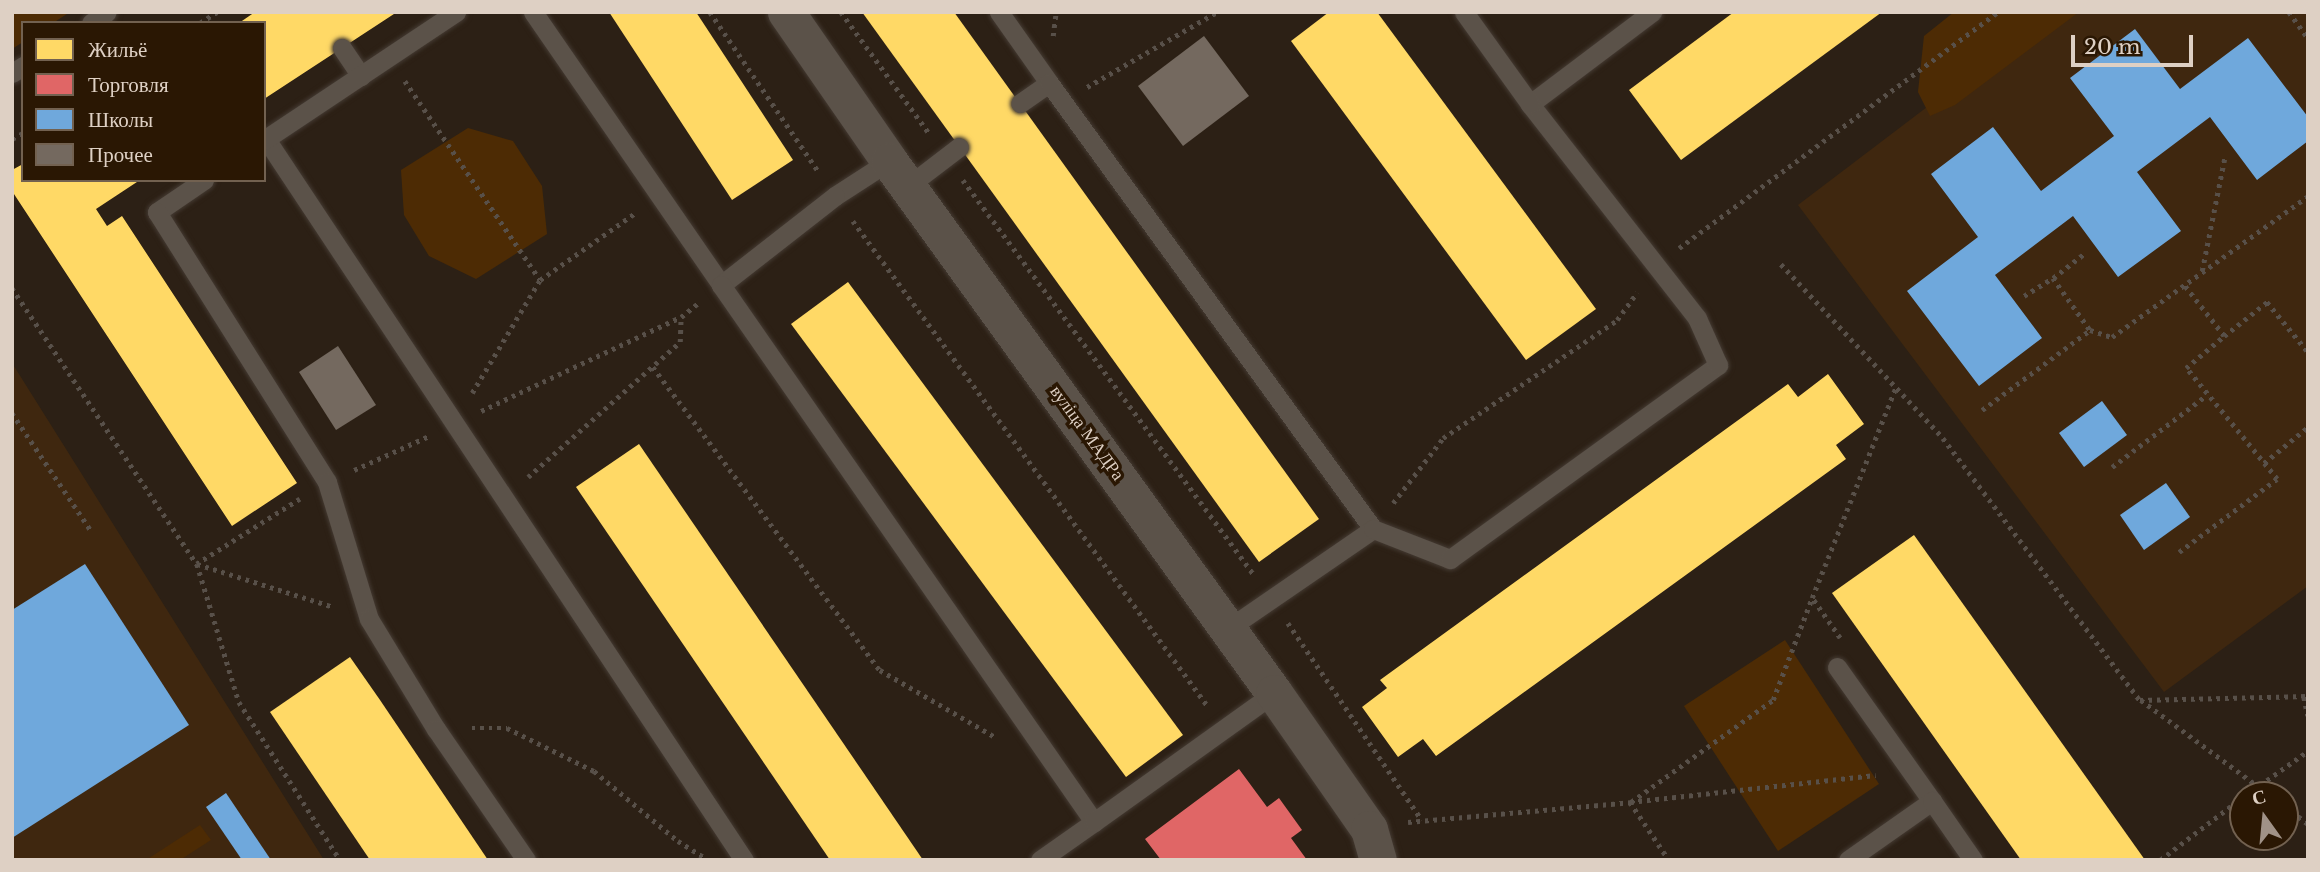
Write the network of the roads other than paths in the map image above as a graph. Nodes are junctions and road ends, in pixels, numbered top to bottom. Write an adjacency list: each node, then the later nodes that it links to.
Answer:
1 (456, 12): 8 (lane)
2 (533, 12): 17 (lane)
3 (786, 12): 15 (street, вуліца МАДРа)
4 (999, 12): 9 (lane)
5 (1464, 12): 11 (lane)
6 (1652, 12): 11 (lane)
7 (342, 48): 8 (lane)
8 (361, 76): 12 (lane)
9 (1049, 83): 10 (lane); 18 (lane)
10 (1020, 103)
11 (1530, 104): 18 (lane)
12 (266, 139)
13 (266, 142): 26 (lane)
14 (952, 152): 15 (lane)
15 (898, 174): 17 (lane); 19 (street, вуліца МАДРа)
16 (201, 182): 25 (lane)
17 (721, 285): 23 (lane)
18 (1373, 529): 19 (lane)
19 (1228, 628): 21 (street, вуліца МАДРа)
20 (1837, 667): 22 (lane)
21 (1274, 692): 23 (lane); 24 (street, вуліца МАДРа)
22 (1932, 801): 28 (lane); 29 (lane)
23 (1094, 822): 27 (lane)
24 (1374, 844)
25 (526, 860)
26 (744, 860)
27 (1040, 860)
28 (1848, 860)
29 (1973, 860)

